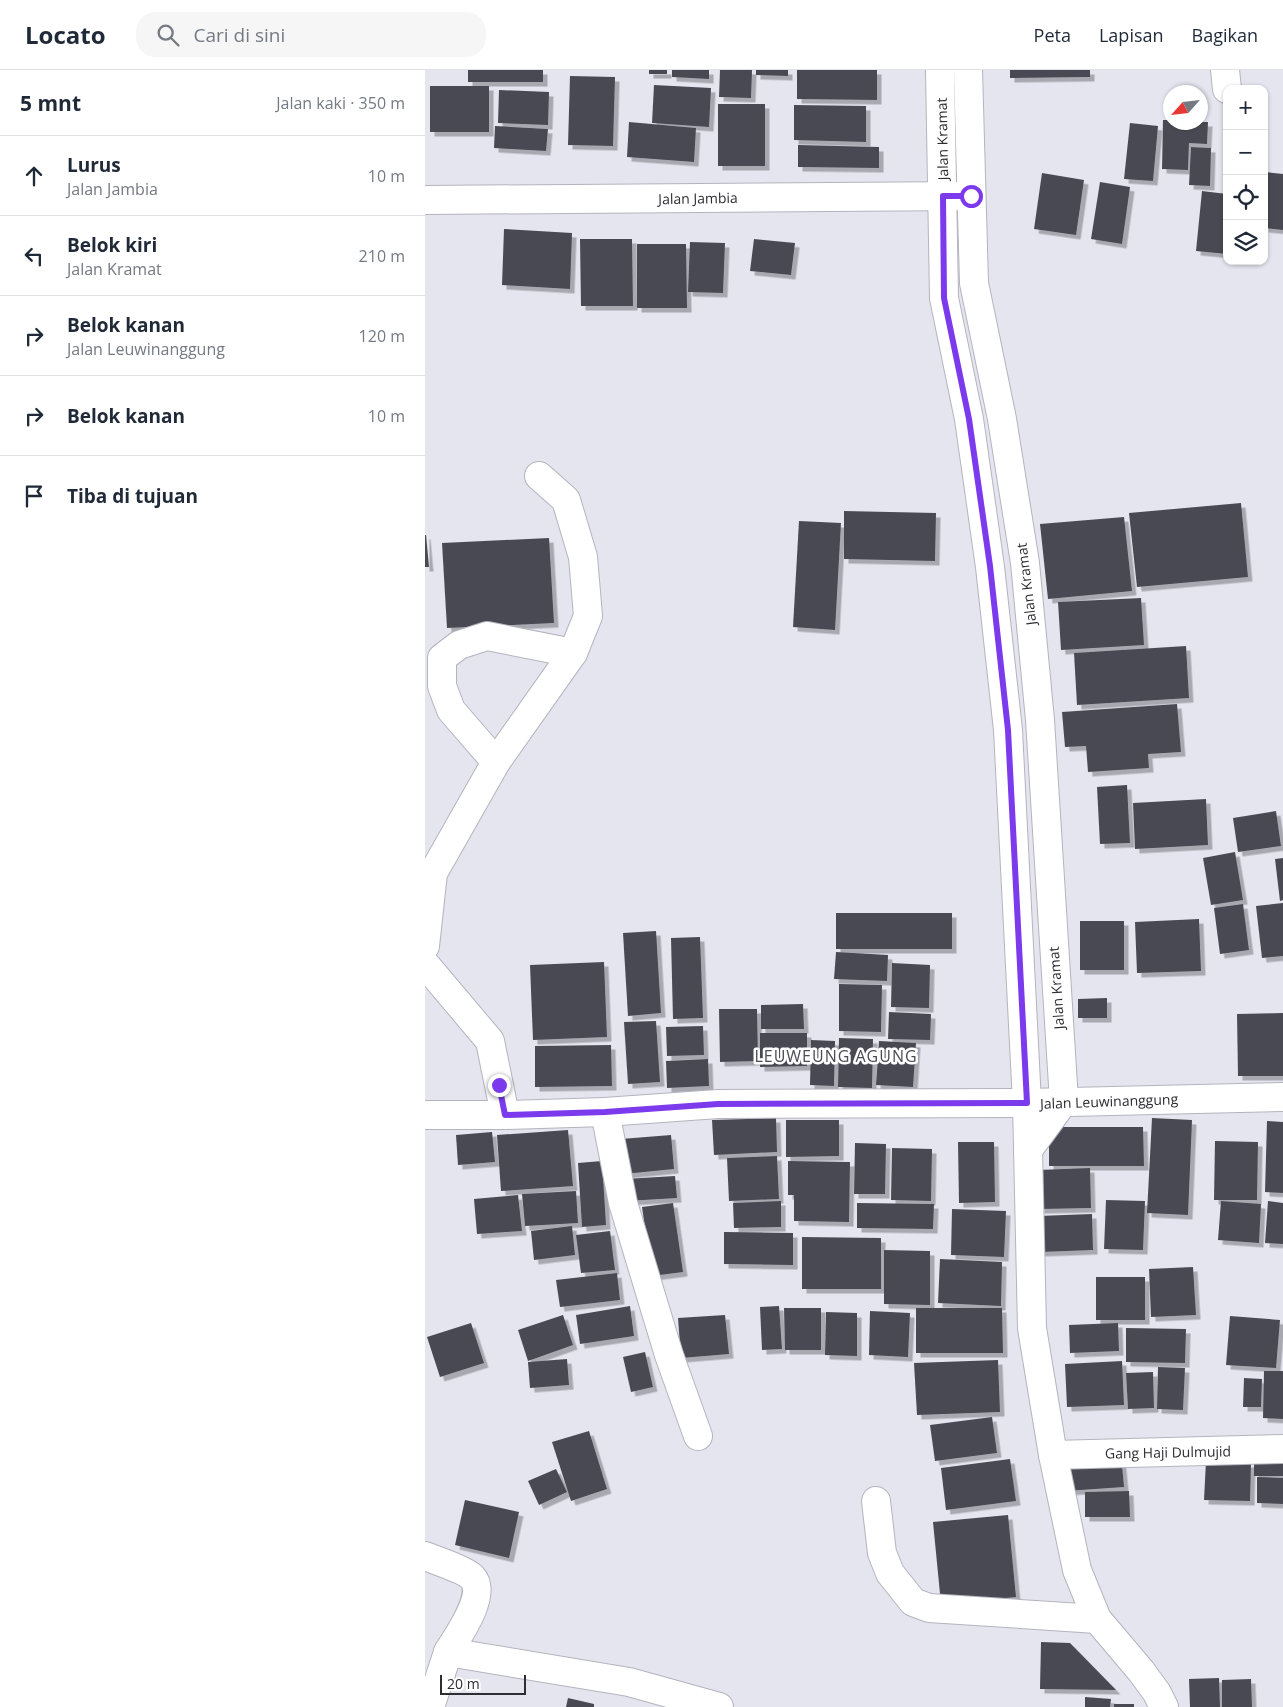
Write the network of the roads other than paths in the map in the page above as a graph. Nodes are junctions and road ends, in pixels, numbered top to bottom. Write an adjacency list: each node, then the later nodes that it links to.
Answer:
1 (940, 70): 5 (street, Jalan Kramat)
2 (968, 70): 6 (street, Jalan Kramat)
3 (1225, 70): 4 (street)
4 (1227, 85)
5 (943, 196): 6 (street, Jalan Jambia); 7 (street, Jalan Jambia); 15 (street, Jalan Kramat)
6 (971, 196): 14 (street, Jalan Kramat)
7 (425, 200)
8 (539, 476): 9 (street)
9 (573, 653): 10 (street); 10 (street)
10 (496, 762): 11 (street)
11 (425, 946)
12 (425, 964): 18 (street)
13 (1283, 1097): 14 (street, Jalan Leuwinanggung)
14 (1063, 1101): 15 (street, Jalan Leuwinanggung); 19 (street)
15 (1027, 1103): 16 (street, Jalan Leuwinanggung); 19 (street, Jalan Kramat)
16 (605, 1112): 18 (street, Jalan Leuwinanggung); 20 (street)
17 (425, 1115): 18 (street, Jalan Leuwinanggung)
18 (505, 1115)
19 (1028, 1150): 22 (street, Jalan Kramat)
20 (698, 1436)
21 (1283, 1449): 22 (street, Gang Haji Dulmujid)
22 (1053, 1455): 25 (street, Jalan Kramat)
23 (876, 1501): 25 (street)
24 (425, 1556): 26 (street)
25 (1097, 1619): 29 (street, Jalan Kramat)
26 (448, 1652): 27 (street); 28 (street)
27 (430, 1707)
28 (719, 1707)
29 (1164, 1707)

